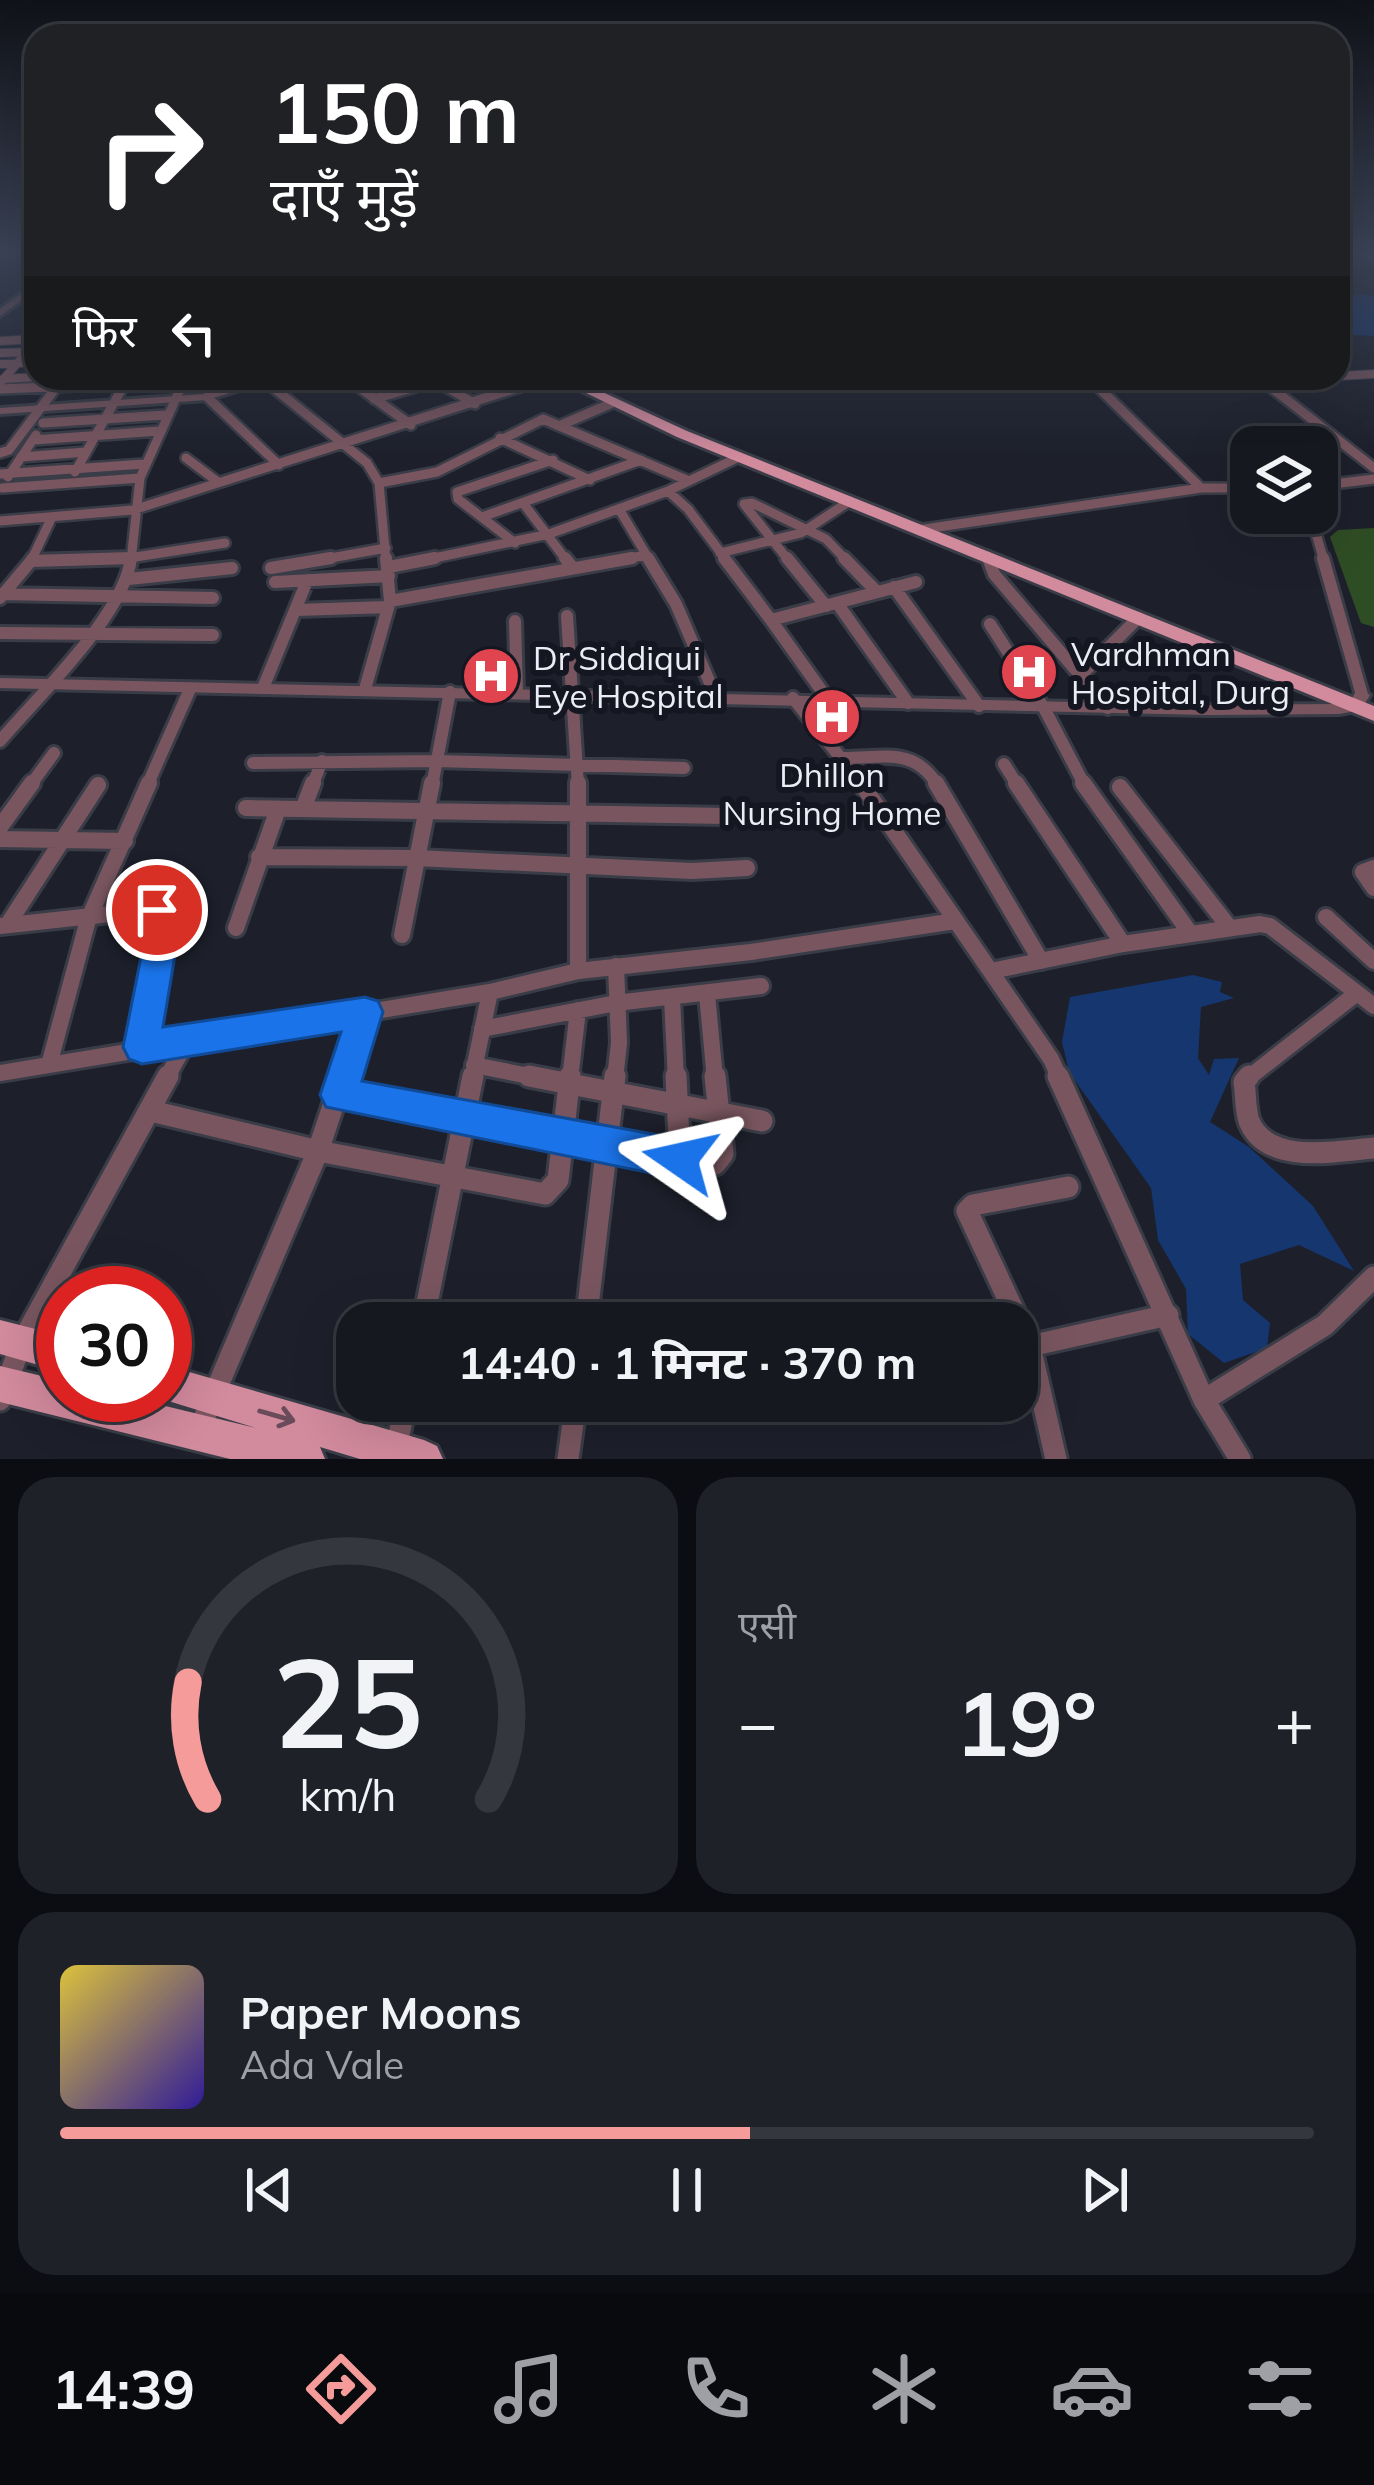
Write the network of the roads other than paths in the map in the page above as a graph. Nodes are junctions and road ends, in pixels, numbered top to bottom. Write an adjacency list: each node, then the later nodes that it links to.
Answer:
1 (24, 357): 2 (street)
2 (16, 363): 3 (street); 4 (street); 5 (street)
3 (24, 363)
4 (0, 364)
5 (1, 384)
6 (53, 390): 26 (street)
7 (121, 390): 23 (street)
8 (179, 390): 21 (street)
9 (233, 390): 19 (street)
10 (281, 390): 39 (street)
11 (363, 390): 20 (street)
12 (404, 390): 20 (street)
13 (455, 390): 24 (street)
14 (515, 390): 24 (street)
15 (586, 390): 22 (main road)
16 (606, 390): 72 (main road)
17 (1101, 390): 60 (street)
18 (1275, 390): 49 (street)
19 (207, 397): 21 (street); 48 (street)
20 (374, 399): 32 (street)
21 (172, 401): 23 (street); 28 (street)
22 (613, 403): 31 (street); 43 (main road)
23 (113, 404): 25 (street); 29 (street)
24 (475, 404): 32 (street)
25 (52, 408): 26 (street); 30 (street)
26 (38, 409): 27 (street); 33 (street)
27 (0, 412)
28 (165, 416): 29 (street); 35 (street)
29 (105, 419): 30 (street); 36 (street)
30 (43, 423): 38 (street)
31 (561, 424): 37 (street); 46 (street)
32 (411, 425): 39 (street)
33 (23, 430): 34 (street); 41 (street)
34 (0, 431)
35 (159, 431): 36 (street); 47 (street)
36 (95, 436): 38 (street); 40 (street)
37 (500, 438): 45 (street); 54 (street)
38 (33, 440): 42 (street)
39 (347, 446): 48 (street); 54 (street)
40 (86, 452): 42 (street); 50 (street)
41 (0, 453)
42 (21, 457): 51 (street)
43 (739, 457): 56 (street); 64 (main road)
44 (186, 458): 58 (street)
45 (553, 460): 55 (street); 68 (street)
46 (642, 460): 55 (street); 56 (street)
47 (144, 464): 50 (street); 52 (street)
48 (279, 465): 58 (street)
49 (1374, 467)
50 (77, 468): 51 (street); 57 (street)
51 (5, 473): 62 (street)
52 (140, 478): 57 (street); 67 (street)
53 (1374, 478): 59 (street)
54 (378, 480): 78 (street)
55 (590, 480): 65 (street)
56 (688, 481): 63 (street)
57 (70, 482): 62 (street)
58 (218, 482): 67 (street)
59 (1338, 482)
60 (1201, 488): 61 (street); 72 (street)
61 (1230, 488)
62 (1, 490)
63 (668, 491): 66 (street); 79 (street)
64 (850, 502): 71 (street); 72 (main road)
65 (523, 503): 68 (street); 73 (street)
66 (619, 509): 73 (street); 80 (street)
67 (133, 510): 69 (street); 82 (street)
68 (482, 517): 77 (street)
69 (51, 519): 70 (street); 83 (street)
70 (0, 521)
71 (808, 528): 75 (street); 75 (street); 91 (street)
72 (927, 528): 81 (main road); 118 (main road)
73 (549, 534): 77 (street); 85 (street)
74 (1316, 534): 118 (street)
75 (774, 542): 79 (street); 96 (street)
76 (225, 543): 82 (street)
77 (514, 543): 86 (street)
78 (386, 548): 86 (street); 88 (street)
79 (720, 553): 100 (street)
80 (646, 555): 85 (street); 115 (street)
81 (987, 556): 99 (main road); 106 (street)
82 (129, 558): 83 (street); 87 (street)
83 (31, 561): 92 (street)
84 (232, 568): 87 (street)
85 (573, 568): 95 (street)
86 (389, 572): 88 (street); 95 (street)
87 (129, 579): 93 (street)
88 (307, 581): 97 (street)
89 (916, 582): 90 (street)
90 (893, 587): 91 (street); 120 (street)
91 (877, 592): 96 (street)
92 (1, 596): 93 (street)
93 (118, 597): 94 (street); 104 (street)
94 (213, 598)
95 (389, 604): 97 (street); 110 (street)
96 (831, 604): 100 (street); 119 (street)
97 (296, 610): 109 (street)
98 (567, 616): 114 (street)
99 (1138, 617): 106 (street); 118 (main road)
100 (771, 620): 117 (street)
101 (515, 621): 113 (street)
102 (990, 624): 121 (street)
103 (0, 633): 104 (street)
104 (90, 634): 105 (street); 107 (street)
105 (213, 635)
106 (1080, 676): 122 (street)
107 (44, 684): 108 (street); 111 (street); 124 (street)
108 (4, 687)
109 (263, 688): 110 (street); 111 (street)
110 (365, 688): 112 (street)
111 (190, 689): 144 (street)
112 (450, 692): 113 (street); 128 (street)
113 (517, 693): 114 (street)
114 (574, 694): 115 (street); 131 (street)
115 (716, 697): 116 (street)
116 (793, 698): 117 (street); 126 (street)
117 (830, 700): 119 (street)
118 (1364, 701): 122 (street); 123 (main road)
119 (908, 703): 120 (street)
120 (980, 706): 121 (street)
121 (1044, 708): 122 (street); 157 (street)
122 (1108, 708)
123 (1374, 714)
124 (0, 741)
125 (54, 753): 141 (street)
126 (844, 758): 153 (street); 160 (street)
127 (322, 761): 128 (street); 129 (street); 137 (street)
128 (436, 761): 131 (street); 138 (street)
129 (253, 763)
130 (1004, 764): 159 (street)
131 (578, 766): 132 (street); 140 (street)
132 (684, 768)
133 (98, 785): 143 (street)
134 (1120, 788): 155 (street)
135 (246, 808): 136 (street)
136 (278, 808): 137 (street); 145 (street)
137 (303, 809): 138 (street)
138 (427, 810): 140 (street); 146 (street)
139 (728, 816): 140 (street)
140 (578, 817): 149 (street)
141 (0, 827)
142 (0, 839): 143 (street)
143 (61, 840): 144 (street); 154 (street)
144 (125, 841): 152 (street)
145 (259, 857): 146 (street); 156 (street)
146 (417, 858): 149 (street); 158 (street)
147 (747, 868): 149 (street)
148 (1374, 868): 150 (street)
149 (576, 872): 163 (street)
150 (1374, 888)
151 (1326, 917): 161 (street)
152 (88, 920): 154 (street); 175 (street); 176 (street)
153 (956, 922): 162 (street); 164 (street)
154 (4, 925)
155 (1229, 927): 157 (street); 169 (street)
156 (236, 928)
157 (1190, 933): 159 (street)
158 (401, 935)
159 (1123, 944): 160 (street)
160 (1041, 961): 164 (street)
161 (1374, 961)
162 (616, 966): 163 (street); 170 (street)
163 (578, 971): 166 (street)
164 (992, 971): 198 (street)
165 (761, 986): 167 (street)
166 (490, 992): 172 (street); 173 (street)
167 (707, 994): 168 (street); 184 (street)
168 (672, 998): 170 (street); 182 (street)
169 (1366, 1000): 189 (street)
170 (616, 1003): 171 (street); 180 (street)
171 (578, 1010): 173 (street); 179 (street)
172 (365, 1012): 174 (street); 181 (street)
173 (482, 1029): 177 (street)
174 (187, 1041): 175 (street); 183 (street)
175 (142, 1047): 176 (street)
176 (49, 1065): 178 (street)
177 (474, 1066): 179 (street); 185 (street)
178 (0, 1073)
179 (569, 1084): 180 (street); 187 (street)
180 (615, 1092): 182 (street); 188 (street)
181 (339, 1095): 185 (street); 190 (street)
182 (677, 1106): 184 (street); 191 (street)
183 (151, 1111): 190 (street); 199 (street)
184 (721, 1113): 186 (street); 191 (street)
185 (463, 1115): 187 (street); 192 (street)
186 (762, 1121)
187 (563, 1135): 188 (street); 192 (street)
188 (610, 1145): 191 (street); 196 (street)
189 (1374, 1148)
190 (317, 1151): 192 (street); 205 (street)
191 (680, 1159)
192 (456, 1174): 195 (street)
193 (1068, 1187): 197 (street)
194 (1374, 1276): 203 (street)
195 (428, 1302)
196 (589, 1302)
197 (1009, 1302)
198 (1168, 1315): 200 (street); 203 (street)
199 (11, 1339): 202 (street)
200 (1038, 1344)
201 (1038, 1381): 211 (street)
202 (3, 1390): 205 (main road)
203 (1204, 1400): 212 (street)
204 (192, 1403): 205 (main road)
205 (206, 1414): 208 (main road, one-way to 208); 209 (main road)
206 (405, 1422): 208 (street)
207 (573, 1422): 210 (street)
208 (404, 1456)
209 (306, 1459)
210 (568, 1459)
211 (1056, 1459)
212 (1240, 1459)

